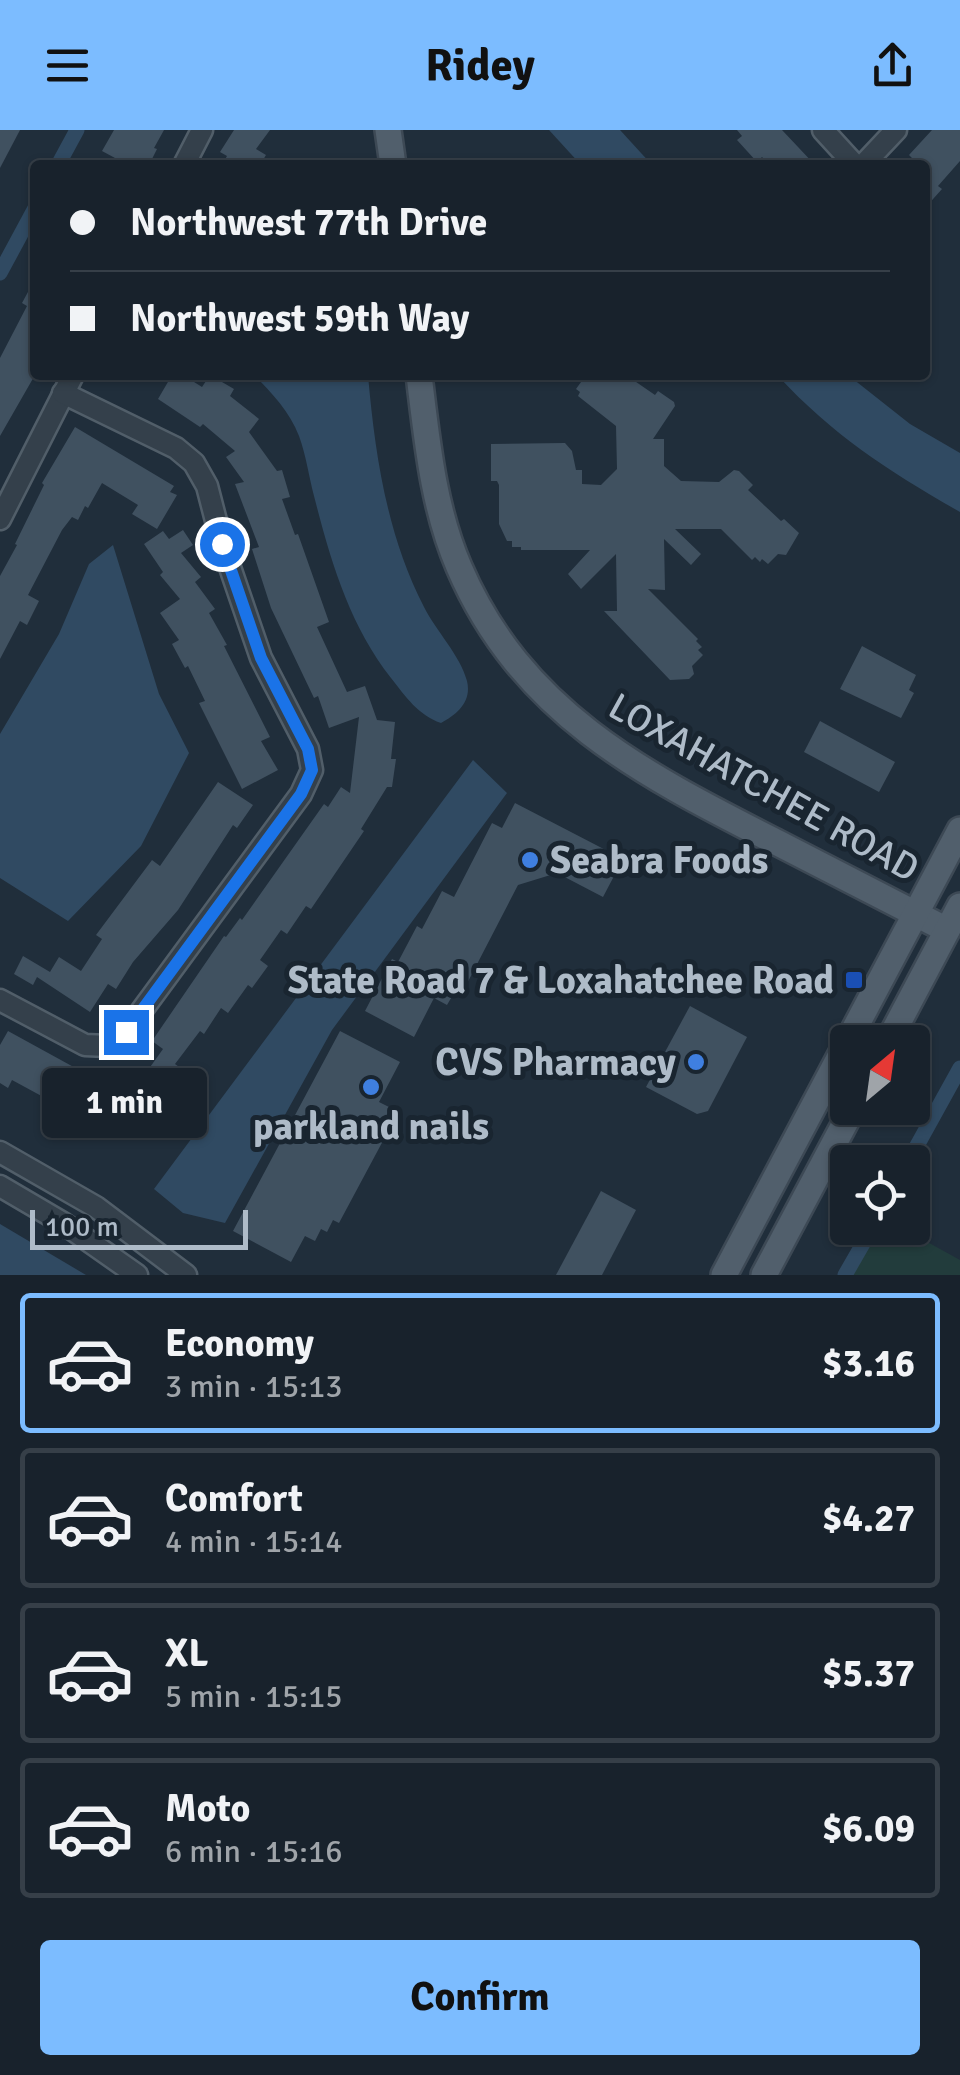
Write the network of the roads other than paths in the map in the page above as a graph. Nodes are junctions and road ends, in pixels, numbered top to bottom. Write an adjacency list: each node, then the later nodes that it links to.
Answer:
1 (202, 130): 5 (street)
2 (388, 130): 6 (main road)
3 (823, 130): 7 (street)
4 (896, 130): 8 (street)
5 (187, 160)
6 (392, 160)
7 (850, 160)
8 (868, 160)
9 (420, 380): 14 (main road, LOXAHATCHEE ROAD)
10 (68, 384): 11 (street); 16 (street)
11 (0, 518)
12 (960, 830): 14 (main road)
13 (960, 906): 15 (main road)
14 (915, 914): 15 (main road, LOXAHATCHEE ROAD); 23 (main road)
15 (954, 934): 17 (main road)
16 (0, 1000)
17 (898, 1025)
18 (844, 1125): 24 (main road)
19 (0, 1152): 22 (street)
20 (0, 1186): 21 (street)
21 (138, 1275)
22 (186, 1275)
23 (724, 1275)
24 (764, 1275)

